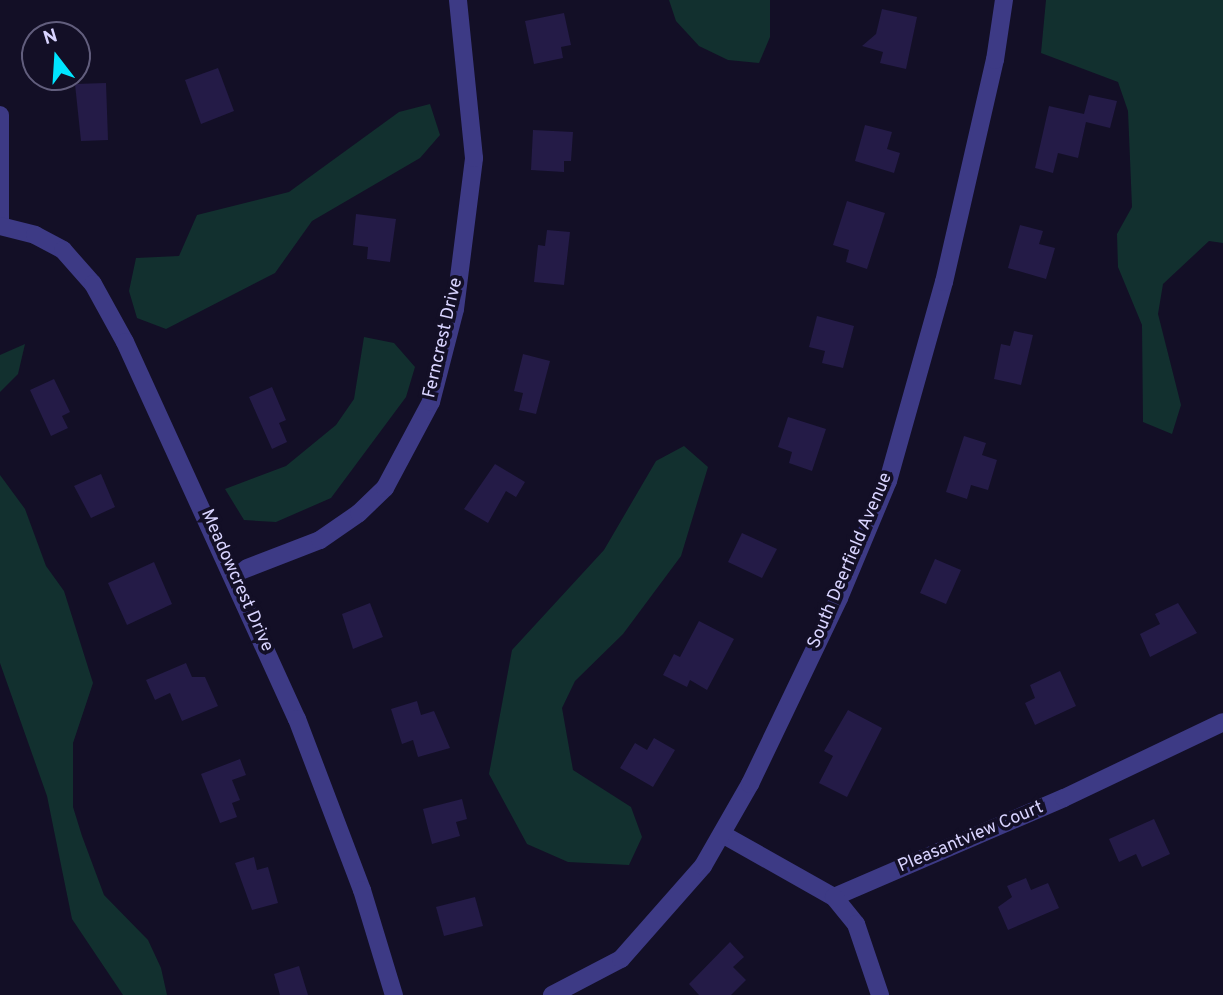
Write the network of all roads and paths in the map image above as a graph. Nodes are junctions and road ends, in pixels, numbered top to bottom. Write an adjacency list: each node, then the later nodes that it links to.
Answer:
1 (458, 0): 5 (street, Ferncrest Drive)
2 (1004, 0): 7 (street, South Deerfield Avenue)
3 (0, 115): 4 (street)
4 (0, 225): 5 (street, Meadowcrest Drive)
5 (232, 574): 9 (street, Meadowcrest Drive)
6 (1223, 722): 8 (street, Pleasantview Court)
7 (722, 834): 8 (street); 10 (street, South Deerfield Avenue)
8 (834, 897): 11 (street)
9 (394, 995)
10 (552, 995)
11 (880, 995)

